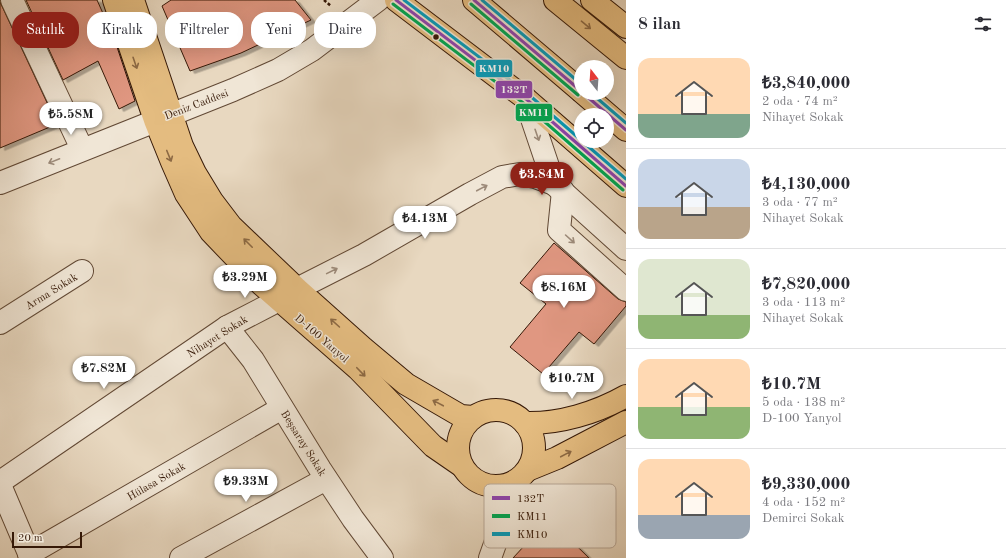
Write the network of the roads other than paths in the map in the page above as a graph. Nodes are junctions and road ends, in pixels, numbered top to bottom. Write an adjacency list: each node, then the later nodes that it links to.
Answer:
1 (12, 0): 16 (street)
2 (114, 0): 14 (main road, D-100 Yanyol, one-way to 14)
3 (132, 0): 14 (main road, D-100 Yanyol)
4 (378, 0): 14 (street, Deniz Caddesi)
5 (396, 0): 12 (main road)
6 (474, 0): 11 (main road)
7 (556, 0): 10 (main road, one-way to 10)
8 (592, 0): 9 (main road)
9 (626, 27)
10 (626, 58)
11 (574, 85)
12 (525, 98): 18 (main road); 19 (street, one-way to 19)
13 (591, 100): 15 (main road)
14 (163, 117): 16 (street, Deniz Caddesi); 23 (main road, D-100 Yanyol)
15 (626, 130)
16 (82, 149): 17 (street, Deniz Caddesi, one-way to 17)
17 (0, 183)
18 (626, 186)
19 (559, 188): 20 (street); 22 (street, one-way to 22); 23 (street, Nihayet Sokak, one-way to 19)
20 (626, 249)
21 (82, 271): 24 (street, Arma Sokak)
22 (626, 290)
23 (288, 295): 25 (street, Nihayet Sokak); 28 (main road, D-100 Yanyol, one-way to 23); 31 (main road, D-100 Yanyol, one-way to 31)
24 (0, 323)
25 (227, 327): 27 (street, Beşsaray Sokak); 34 (street, Nihayet Sokak)
26 (626, 396): 30 (main road)
27 (282, 408): 33 (street, Beşsaray Sokak); 40 (street, Hülasa Sokak)
28 (473, 417): 30 (main road); 31 (main road)
29 (626, 422): 32 (main road, one-way to 29)
30 (525, 423): 32 (main road)
31 (462, 466): 38 (main road)
32 (524, 474): 35 (main road); 36 (street)
33 (326, 479): 41 (street); 42 (street, Beşsaray Sokak)
34 (0, 482)
35 (509, 484)
36 (520, 484)
37 (0, 485): 40 (street)
38 (484, 485)
39 (494, 548): 43 (street)
40 (30, 556)
41 (181, 558)
42 (382, 558)
43 (490, 558)

